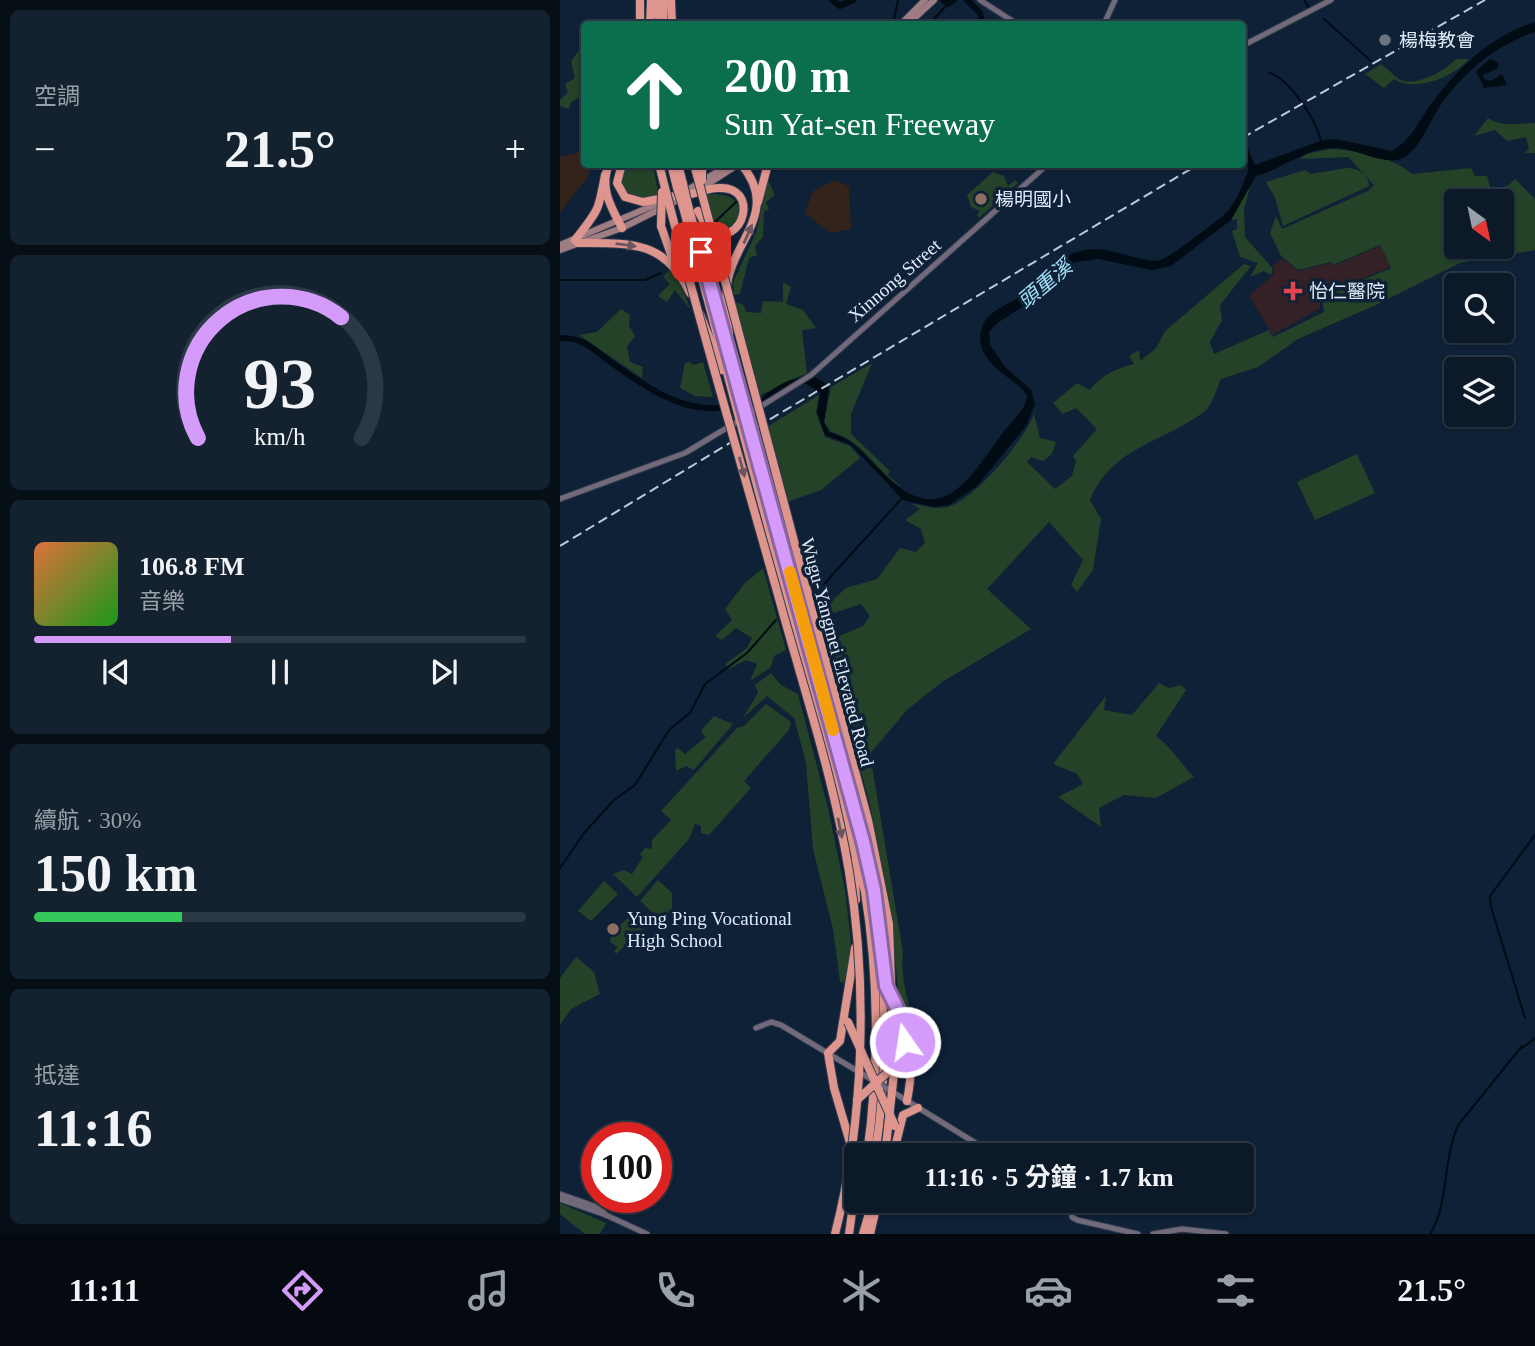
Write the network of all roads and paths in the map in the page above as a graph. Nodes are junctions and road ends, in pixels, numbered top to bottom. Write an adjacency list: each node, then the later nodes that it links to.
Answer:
1 (640, 0): 11 (highway)
2 (658, 0): 13 (highway)
3 (664, 0): 14 (highway)
4 (671, 0): 15 (highway)
5 (925, 0): 16 (main road)
6 (934, 0): 17 (main road)
7 (980, 0): 18 (street)
8 (1115, 0): 19 (street)
9 (1331, 0): 20 (street)
10 (650, 3): 12 (highway)
11 (640, 21)
12 (649, 21)
13 (657, 21)
14 (663, 21)
15 (672, 21)
16 (904, 21)
17 (911, 21)
18 (1012, 21)
19 (1105, 21)
20 (1246, 44)
21 (608, 168): 34 (highway)
22 (621, 168): 36 (highway)
23 (659, 168): 46 (highway, bridge)
24 (659, 168): 76 (highway, one-way to 76, bridge)
25 (672, 168): 36 (highway)
26 (678, 168): 36 (highway)
27 (695, 168): 66 (highway, Wugu-Yangmei Elevated Road, bridge)
28 (702, 168): 40 (highway, bridge)
29 (722, 168): 36 (main road)
30 (733, 168): 41 (main road)
31 (743, 168): 35 (highway)
32 (766, 168): 35 (highway)
33 (1043, 168): 49 (street, Xinnong Street)
34 (605, 175): 43 (highway); 44 (highway)
35 (758, 185): 47 (highway, one-way to 35)
36 (678, 189): 42 (highway, bridge); 43 (main road)
37 (700, 192): 41 (highway, bridge)
38 (700, 192): 39 (highway, bridge)
39 (700, 192)
40 (700, 192)
41 (691, 194): 43 (main road)
42 (685, 206): 47 (highway); 48 (highway)
43 (620, 225): 44 (main road)
44 (577, 242): 45 (main road); 46 (highway, one-way to 46)
45 (560, 247)
46 (673, 264): 48 (highway)
47 (735, 371): 53 (highway)
48 (732, 392): 52 (highway)
49 (755, 411)
50 (735, 423): 51 (street)
51 (560, 499)
52 (851, 830): 54 (highway); 64 (highway)
53 (882, 950): 56 (highway); 65 (highway)
54 (845, 1013): 57 (highway); 58 (highway, bridge)
55 (756, 1028): 57 (street)
56 (907, 1037): 58 (highway, bridge); 59 (highway)
57 (828, 1053): 58 (street, bridge); 61 (highway)
58 (877, 1082): 59 (street, bridge); 61 (highway, bridge); 62 (highway, bridge)
59 (907, 1101): 60 (street)
60 (918, 1108): 62 (highway); 67 (street)
61 (848, 1135): 63 (highway)
62 (897, 1142)
63 (850, 1143)
64 (868, 1143)
65 (876, 1143)
66 (886, 1143)
67 (975, 1143)
68 (560, 1196): 75 (street)
69 (852, 1213): 77 (highway)
70 (856, 1213): 77 (highway)
71 (865, 1213): 78 (highway)
72 (870, 1213): 78 (highway)
73 (873, 1213): 79 (highway)
74 (1072, 1213): 80 (street)
75 (647, 1234)
76 (835, 1234)
77 (850, 1234)
78 (861, 1234)
79 (870, 1234)
80 (1138, 1234)
81 (1153, 1234): 82 (street)
82 (1226, 1234)

